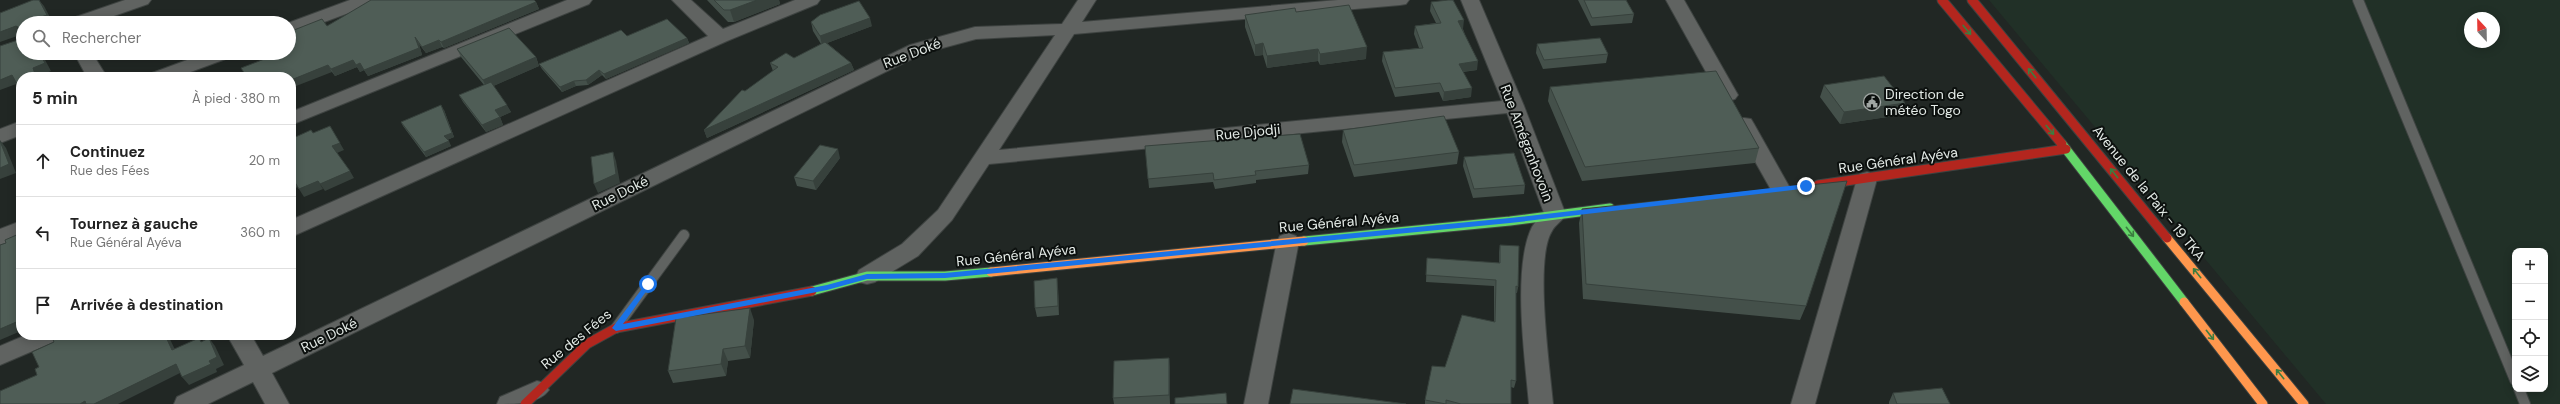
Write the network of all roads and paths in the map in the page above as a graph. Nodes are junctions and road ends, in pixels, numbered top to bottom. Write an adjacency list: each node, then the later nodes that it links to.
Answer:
1 (142, 0): 13 (street)
2 (367, 0): 14 (street)
3 (583, 0): 22 (street)
4 (681, 0): 16 (street)
5 (811, 0): 16 (street)
6 (1087, 0): 15 (street)
7 (1400, 0): 15 (street, Rue Doké)
8 (1470, 0): 21 (street, Rue Améganhovoin)
9 (1675, 0): 29 (street)
10 (1942, 0): 25 (street, one-way to 25)
11 (1972, 0): 53 (street, Avenue de la Paix - 19 TKA, one-way to 11)
12 (2358, 0): 43 (lane)
13 (96, 16)
14 (296, 26)
15 (1067, 29): 26 (street); 42 (street, Rue Doké)
16 (720, 37): 32 (street)
17 (87, 60): 19 (street)
18 (205, 60): 20 (street)
19 (94, 72)
20 (173, 72)
21 (1514, 106): 26 (street, Rue Djodji); 31 (street, Rue Améganhovoin)
22 (296, 117)
23 (16, 130): 24 (street)
24 (0, 136)
25 (2066, 149): 27 (street, Rue Général Ayéva); 52 (street, one-way to 52)
26 (982, 158): 37 (street)
27 (1867, 179): 28 (street, Rue Général Ayéva); 51 (street)
28 (1806, 186)
29 (1780, 188)
30 (1618, 207): 31 (street, Rue Général Ayéva)
31 (1555, 215): 36 (street, Rue Général Ayéva); 50 (street, Rue Améganhovoin)
32 (296, 227)
33 (16, 231): 35 (street)
34 (684, 235): 38 (lane, Rue des Fées)
35 (0, 237)
36 (1288, 241): 37 (street, Rue Général Ayéva); 49 (street)
37 (867, 276): 38 (street, Rue Général Ayéva)
38 (616, 328): 45 (street, Rue des Fées)
39 (37, 340): 41 (street)
40 (242, 340): 42 (street)
41 (0, 356)
42 (258, 370): 46 (street, Rue Doké); 47 (street)
43 (2512, 373)
44 (2520, 392): 54 (lane)
45 (531, 397): 48 (street)
46 (186, 404)
47 (277, 404)
48 (509, 404)
49 (1256, 404)
50 (1541, 404)
51 (1803, 404)
52 (2263, 404)
53 (2304, 404)
54 (2525, 404)

